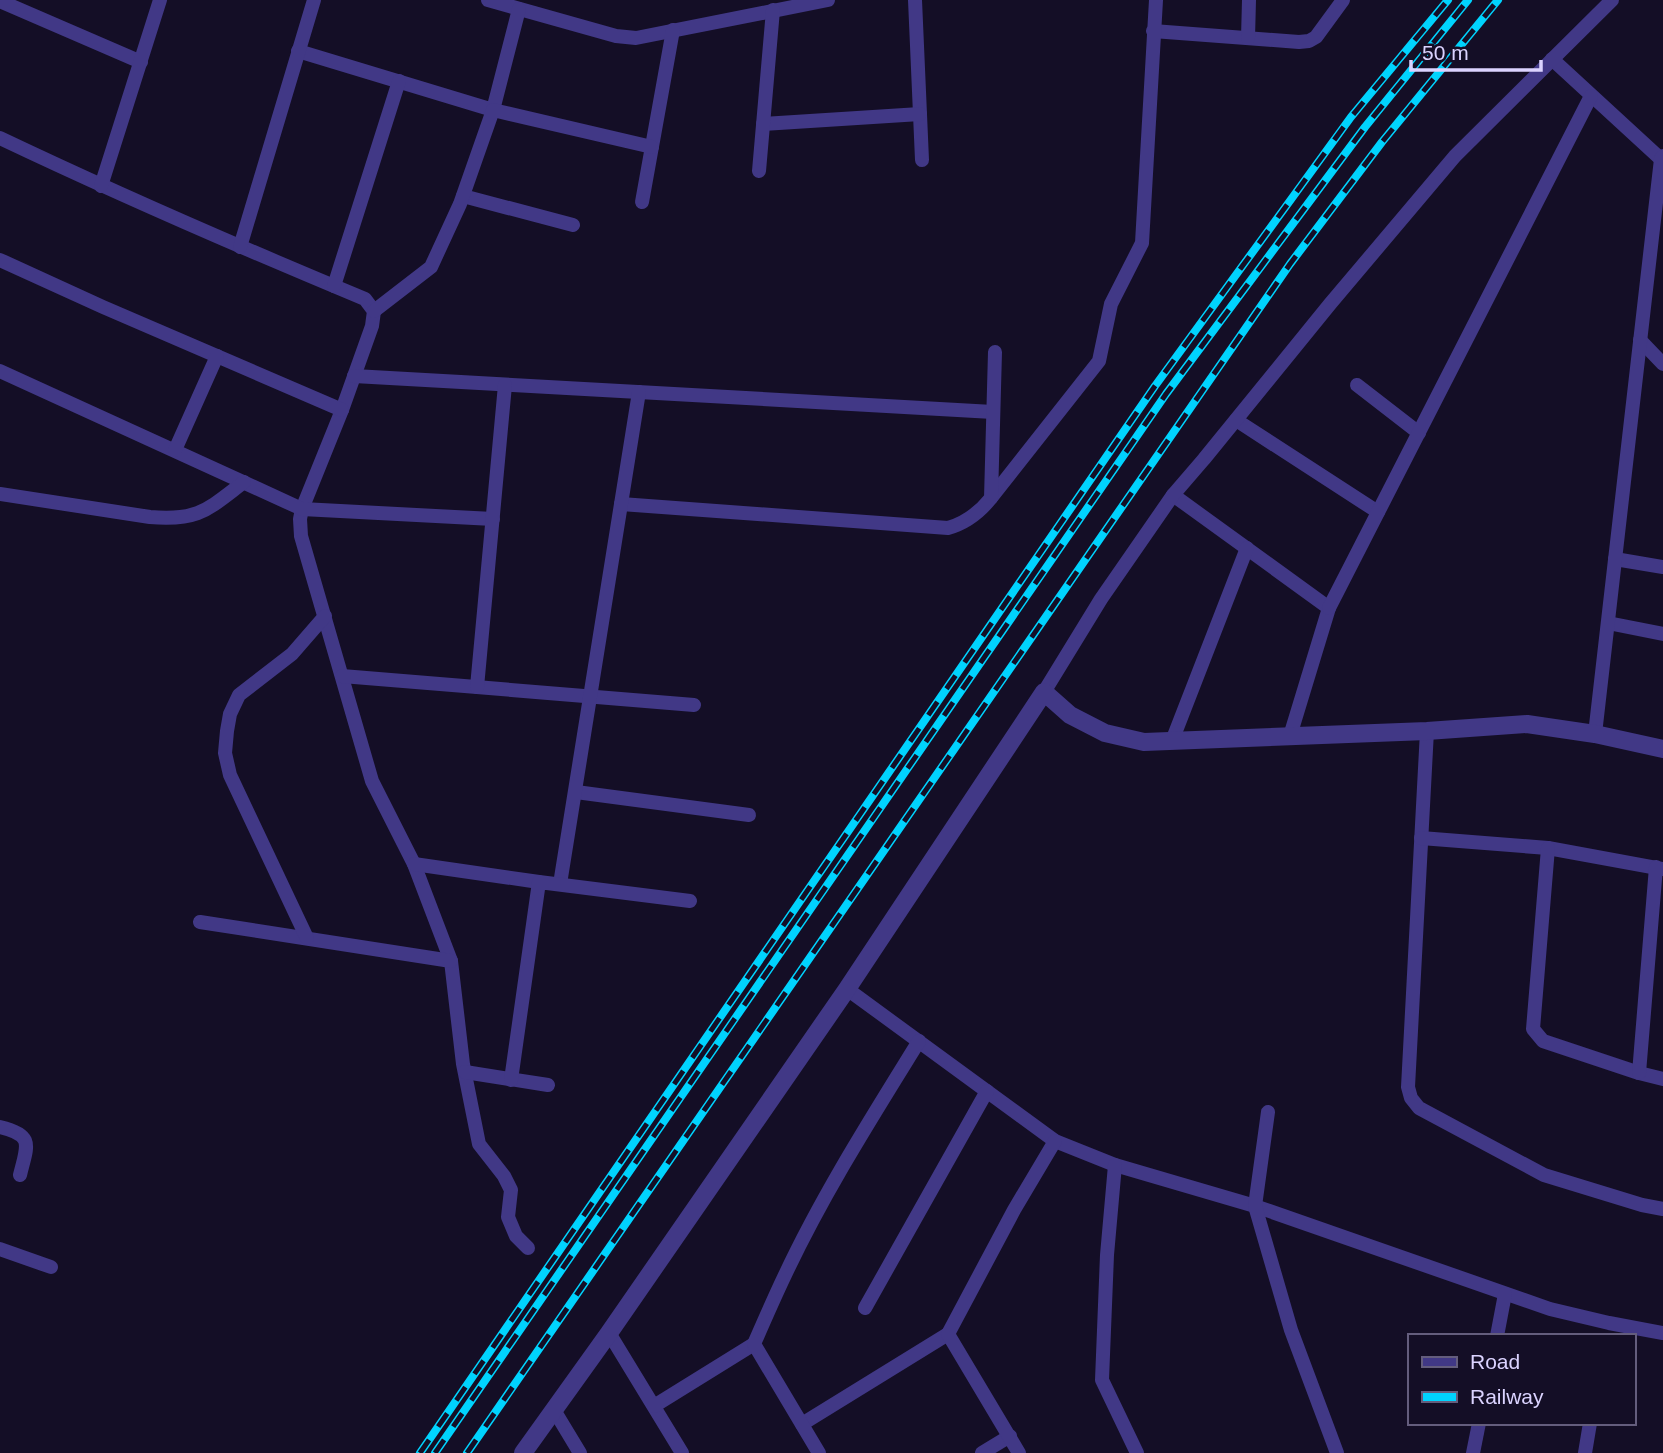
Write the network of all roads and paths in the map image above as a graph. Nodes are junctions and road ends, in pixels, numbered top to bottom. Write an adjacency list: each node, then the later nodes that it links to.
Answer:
1 (160, 0): 18 (street)
2 (314, 0): 16 (street)
3 (488, 0): 11 (street)
4 (828, 0): 12 (street)
5 (915, 0): 22 (street)
6 (1156, 0): 14 (street)
7 (1250, 0): 15 (street)
8 (1343, 0): 15 (street)
9 (1612, 0): 17 (street)
10 (0, 1): 18 (street)
11 (519, 9): 13 (street); 21 (street)
12 (773, 10): 13 (street); 23 (street)
13 (673, 30): 25 (street)
14 (1153, 31): 15 (street); 54 (street)
15 (1248, 38)
16 (298, 51): 19 (street); 33 (street)
17 (1552, 59): 20 (street); 48 (street)
18 (141, 62): 29 (street)
19 (399, 81): 21 (street); 35 (street)
20 (1591, 96): 26 (street); 49 (street)
21 (493, 110): 25 (street); 30 (street)
22 (920, 114): 23 (street); 27 (street)
23 (763, 124): 28 (street)
24 (0, 138): 29 (street)
25 (652, 146): 31 (street)
26 (1662, 159): 37 (street)
27 (922, 160)
28 (760, 171)
29 (101, 186): 33 (street)
30 (463, 196): 32 (street); 36 (street)
31 (642, 202)
32 (573, 225)
33 (240, 247): 35 (street)
34 (0, 260): 39 (street)
35 (334, 286): 36 (street)
36 (374, 312): 42 (street)
37 (1640, 340): 40 (street); 60 (street)
38 (995, 352): 47 (street)
39 (217, 356): 46 (street); 50 (street)
40 (1663, 364)
41 (0, 371): 50 (street)
42 (354, 376): 43 (street); 46 (street)
43 (505, 385): 45 (street); 58 (street)
44 (1357, 386): 49 (street)
45 (639, 392): 47 (street); 55 (street)
46 (342, 410): 56 (street)
47 (993, 412): 54 (street)
48 (1236, 420): 53 (street); 57 (street)
49 (1419, 433): 57 (street)
50 (175, 450): 51 (street)
51 (244, 482): 52 (street); 56 (street)
52 (0, 494)
53 (1173, 495): 59 (street); 68 (street)
54 (991, 498): 55 (street)
55 (621, 504): 69 (street)
56 (302, 509): 58 (street); 63 (street)
57 (1378, 512): 62 (street)
58 (493, 519): 67 (street)
59 (1247, 548): 62 (street); 74 (street)
60 (1615, 559): 61 (street); 64 (street)
61 (1663, 567)
62 (1329, 608): 73 (street)
63 (325, 615): 66 (street); 86 (street)
64 (1608, 623): 65 (street); 72 (street)
65 (1663, 634)
66 (342, 676): 67 (street); 80 (street)
67 (477, 687): 69 (street)
68 (1044, 692): 74 (street); 88 (street)
69 (589, 696): 70 (street); 76 (street)
70 (694, 705)
71 (1427, 731): 72 (street); 73 (street); 78 (street)
72 (1595, 734): 75 (street)
73 (1290, 736): 74 (street)
74 (1172, 741)
75 (1663, 749)
76 (576, 792): 77 (street); 83 (street)
77 (749, 815)
78 (1421, 838): 79 (street); 102 (street)
79 (1548, 848): 81 (street); 91 (street)
80 (414, 864): 82 (street); 87 (street)
81 (1659, 868): 91 (street)
82 (539, 882): 83 (street); 93 (street)
83 (560, 884): 84 (street)
84 (690, 901)
85 (200, 922): 86 (street)
86 (307, 938): 87 (street)
87 (451, 961): 90 (street)
88 (847, 989): 89 (street); 109 (street)
89 (919, 1041): 95 (street); 113 (street)
90 (465, 1072): 93 (street); 103 (street)
91 (1639, 1073): 92 (street)
92 (1663, 1079)
93 (511, 1080): 94 (street)
94 (548, 1085)
95 (987, 1091): 98 (street); 107 (street)
96 (1268, 1112): 101 (street)
97 (0, 1127): 100 (street)
98 (1055, 1141): 99 (street); 111 (street)
99 (1115, 1165): 101 (street); 126 (street)
100 (20, 1175)
101 (1255, 1206): 106 (street); 127 (street)
102 (1663, 1209)
103 (528, 1248)
104 (0, 1249): 105 (street)
105 (51, 1267)
106 (1505, 1294): 108 (street); 112 (street)
107 (865, 1308)
108 (1608, 1329): 110 (street)
109 (609, 1333): 114 (street); 115 (street)
110 (1663, 1333)
111 (948, 1334): 116 (street); 119 (street)
112 (1497, 1334)
113 (754, 1344): 114 (street); 116 (street)
114 (654, 1406): 122 (street)
115 (554, 1410): 120 (street); 121 (street)
116 (802, 1424): 123 (street)
117 (1479, 1425): 128 (street)
118 (1590, 1425): 129 (street)
119 (1010, 1436): 124 (street); 125 (street)
120 (523, 1453)
121 (580, 1453)
122 (682, 1453)
123 (819, 1453)
124 (982, 1453)
125 (1019, 1453)
126 (1137, 1453)
127 (1337, 1453)
128 (1473, 1453)
129 (1585, 1453)

